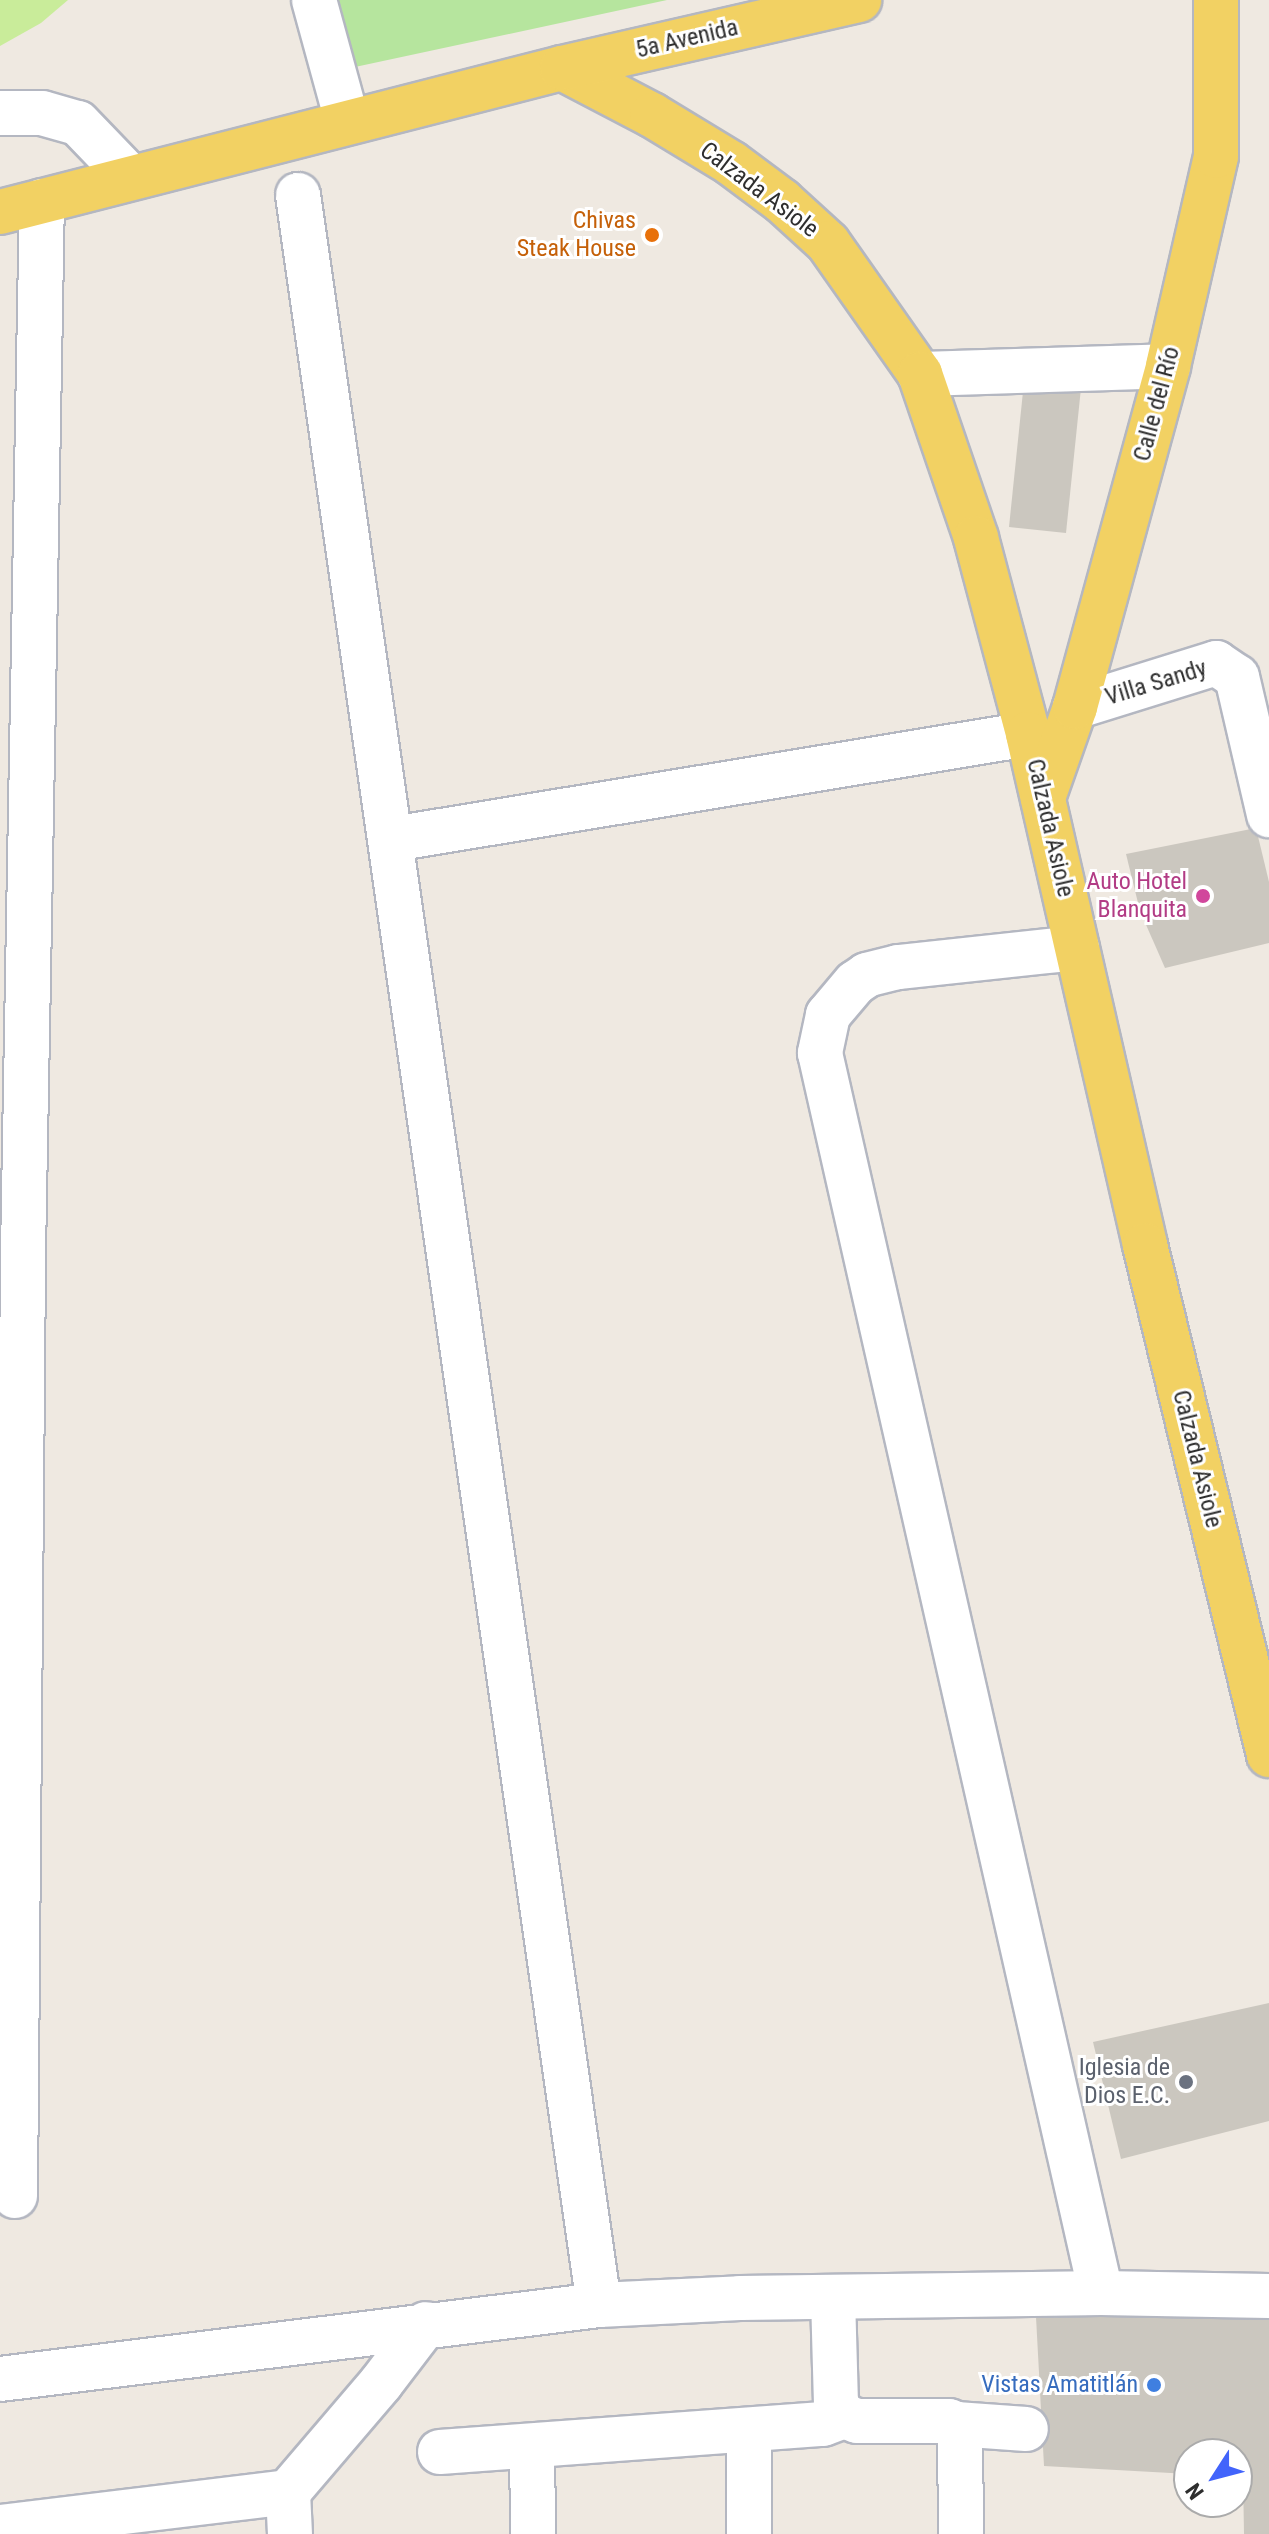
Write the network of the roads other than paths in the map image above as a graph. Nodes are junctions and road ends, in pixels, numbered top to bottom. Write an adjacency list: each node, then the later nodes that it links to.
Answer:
1 (314, 0): 6 (street)
2 (859, 0): 4 (main road, 5a Avenida)
3 (1216, 0): 11 (main road, Calle del Río)
4 (562, 68): 6 (main road, 5a Avenida); 12 (main road, Calzada Asiole)
5 (0, 113): 7 (street)
6 (347, 121): 7 (main road, 5a Avenida)
7 (131, 178): 9 (main road, 5a Avenida)
8 (298, 195): 17 (street)
9 (42, 201): 10 (main road, 5a Avenida); 19 (street)
10 (0, 212)
11 (1168, 366): 12 (street); 13 (main road, Calle del Río)
12 (920, 374): 14 (main road, Calzada Asiole)
13 (1075, 707): 15 (main road, Calle del Río); 16 (street, Villa Sandy)
14 (1028, 734): 15 (main road, Calzada Asiole); 17 (street)
15 (1043, 798): 18 (main road, Calzada Asiole)
16 (1269, 815)
17 (393, 839): 26 (street)
18 (1077, 948): 20 (main road, Calzada Asiole); 23 (street)
19 (12, 1254): 22 (street)
20 (1256, 1647): 21 (main road, Calzada Asiole)
21 (1269, 1755)
22 (15, 2196)
23 (1101, 2293): 24 (street); 25 (street)
24 (1269, 2296)
25 (833, 2297): 26 (street); 29 (street)
26 (599, 2305): 27 (street)
27 (426, 2324): 28 (street); 35 (street)
28 (0, 2379)
29 (844, 2416): 30 (street); 32 (street)
30 (956, 2424): 31 (street); 40 (street)
31 (1026, 2429)
32 (749, 2430): 33 (street); 39 (street)
33 (532, 2446): 34 (street); 38 (street)
34 (440, 2452)
35 (289, 2513): 36 (street)
36 (70, 2526): 37 (street)
37 (0, 2527)
38 (533, 2534)
39 (749, 2534)
40 (961, 2534)

